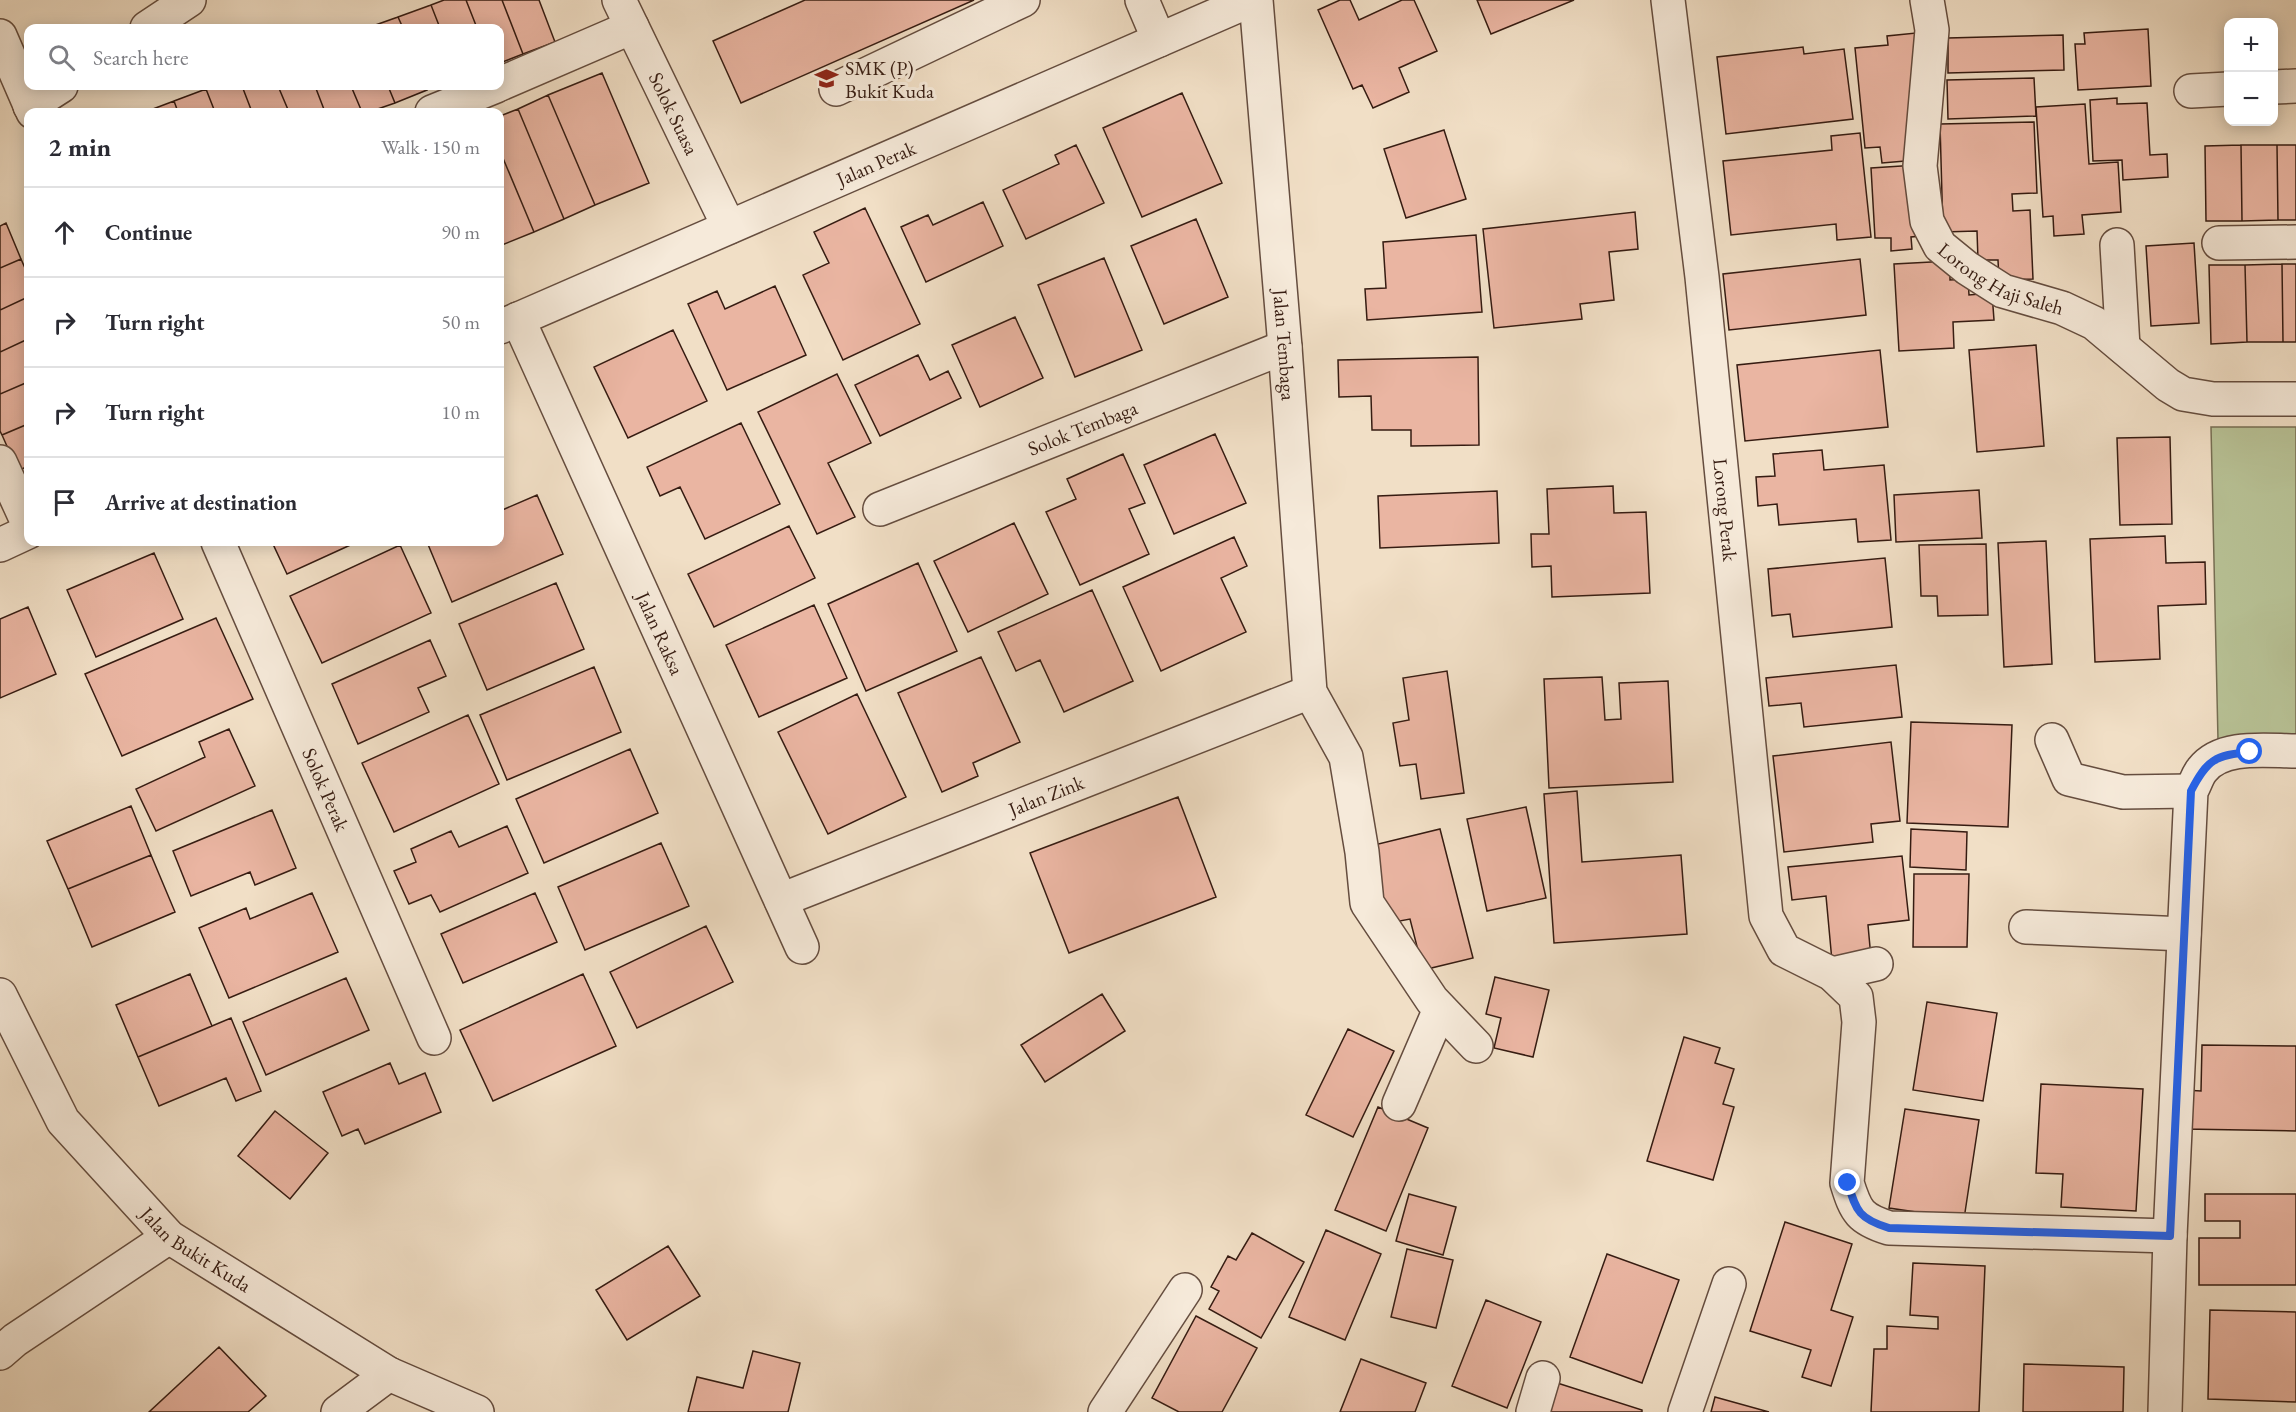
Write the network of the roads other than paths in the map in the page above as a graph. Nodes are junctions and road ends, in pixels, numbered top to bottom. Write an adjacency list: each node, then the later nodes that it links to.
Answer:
1 (189, 0): 9 (street)
2 (1023, 0): 15 (street)
3 (1142, 0): 11 (street)
4 (1251, 0): 11 (street, Jalan Perak)
5 (1256, 0): 28 (street, Jalan Tembaga)
6 (1668, 0): 46 (street, Lorong Perak)
7 (1927, 0): 29 (street, Lorong Haji Saleh)
8 (625, 14): 12 (street); 23 (street, Solok Suasa)
9 (153, 24)
10 (0, 36): 20 (street)
11 (1159, 40): 23 (street, Jalan Perak)
12 (504, 82)
13 (2296, 86): 14 (street)
14 (2278, 87)
15 (836, 89)
16 (2224, 89): 19 (street)
17 (56, 90): 21 (street)
18 (486, 90): 22 (street)
19 (2191, 91)
20 (32, 108)
21 (33, 108)
22 (442, 108)
23 (729, 227): 27 (street, Jalan Perak)
24 (2296, 242): 25 (street)
25 (2219, 243)
26 (2117, 245): 29 (street)
27 (509, 323): 41 (street, Jalan Raksa)
28 (1285, 347): 32 (street, Solok Tembaga); 37 (street, Jalan Tembaga)
29 (2123, 347): 30 (street, Lorong Haji Saleh)
30 (2296, 399)
31 (0, 462): 33 (street)
32 (880, 509)
33 (24, 514)
34 (24, 534): 35 (street)
35 (0, 545)
36 (220, 546): 49 (street, Solok Perak)
37 (1310, 692): 41 (street, Jalan Zink); 48 (street)
38 (2052, 740): 40 (street)
39 (2296, 751): 40 (street)
40 (2191, 791): 43 (street)
41 (781, 900): 44 (street, Jalan Raksa)
42 (2026, 927): 43 (street)
43 (2184, 934): 52 (street)
44 (802, 947)
45 (1876, 964): 46 (street)
46 (1837, 977): 52 (street)
47 (0, 995): 53 (street, Jalan Bukit Kuda)
48 (1440, 1009): 50 (street); 51 (street)
49 (434, 1038)
50 (1476, 1046)
51 (1399, 1104)
52 (2170, 1236): 64 (street)
53 (169, 1237): 56 (street); 57 (street, Jalan Bukit Kuda)
54 (1730, 1284): 63 (street)
55 (1185, 1290): 61 (street)
56 (0, 1353)
57 (388, 1374): 59 (street); 60 (street, Jalan Bukit Kuda)
58 (1543, 1378): 62 (street)
59 (338, 1412)
60 (477, 1412)
61 (1105, 1412)
62 (1533, 1412)
63 (1685, 1412)
64 (2165, 1412)

